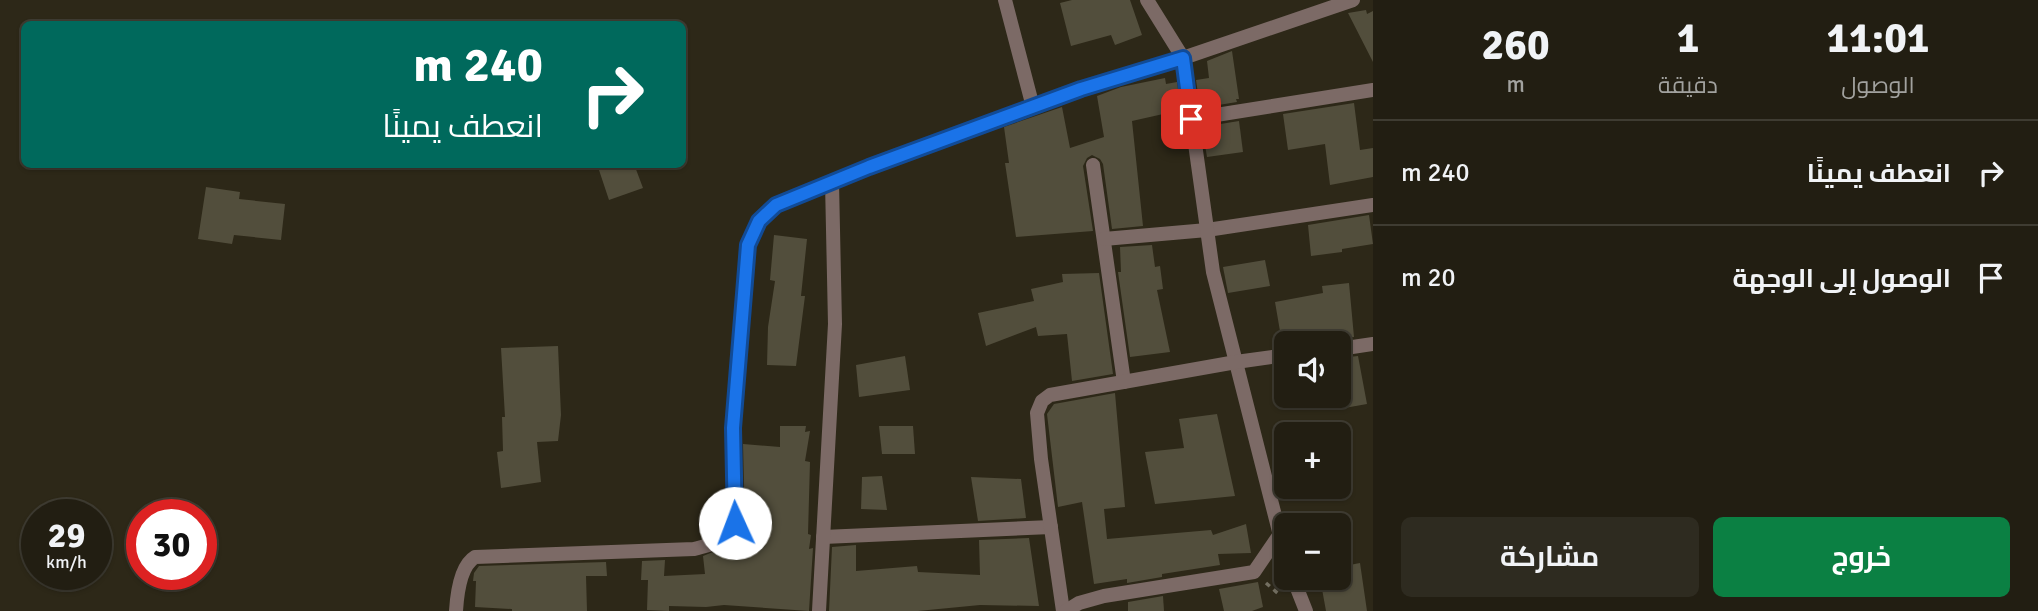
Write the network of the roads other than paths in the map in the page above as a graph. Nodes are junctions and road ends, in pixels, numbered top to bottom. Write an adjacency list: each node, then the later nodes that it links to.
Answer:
1 (1005, 0): 6 (street)
2 (1147, 0): 4 (street)
3 (1353, 0): 4 (street)
4 (1183, 58): 6 (street); 7 (street)
5 (1373, 90): 7 (street)
6 (1033, 107): 9 (street)
7 (1191, 119): 11 (street)
8 (1093, 165): 12 (street)
9 (832, 182): 20 (street); 23 (street)
10 (1373, 205): 11 (street)
11 (1207, 230): 12 (street); 16 (street)
12 (1104, 239): 17 (street)
13 (1373, 344): 14 (street)
14 (1351, 347)
15 (1274, 357): 16 (street)
16 (1236, 362): 17 (street); 18 (street)
17 (1124, 382): 19 (street)
18 (1275, 513)
19 (1051, 527): 20 (street); 25 (street)
20 (823, 537): 24 (street)
21 (1274, 543): 25 (street)
22 (1298, 590): 26 (street)
23 (456, 611)
24 (819, 611)
25 (1064, 611)
26 (1306, 611)

